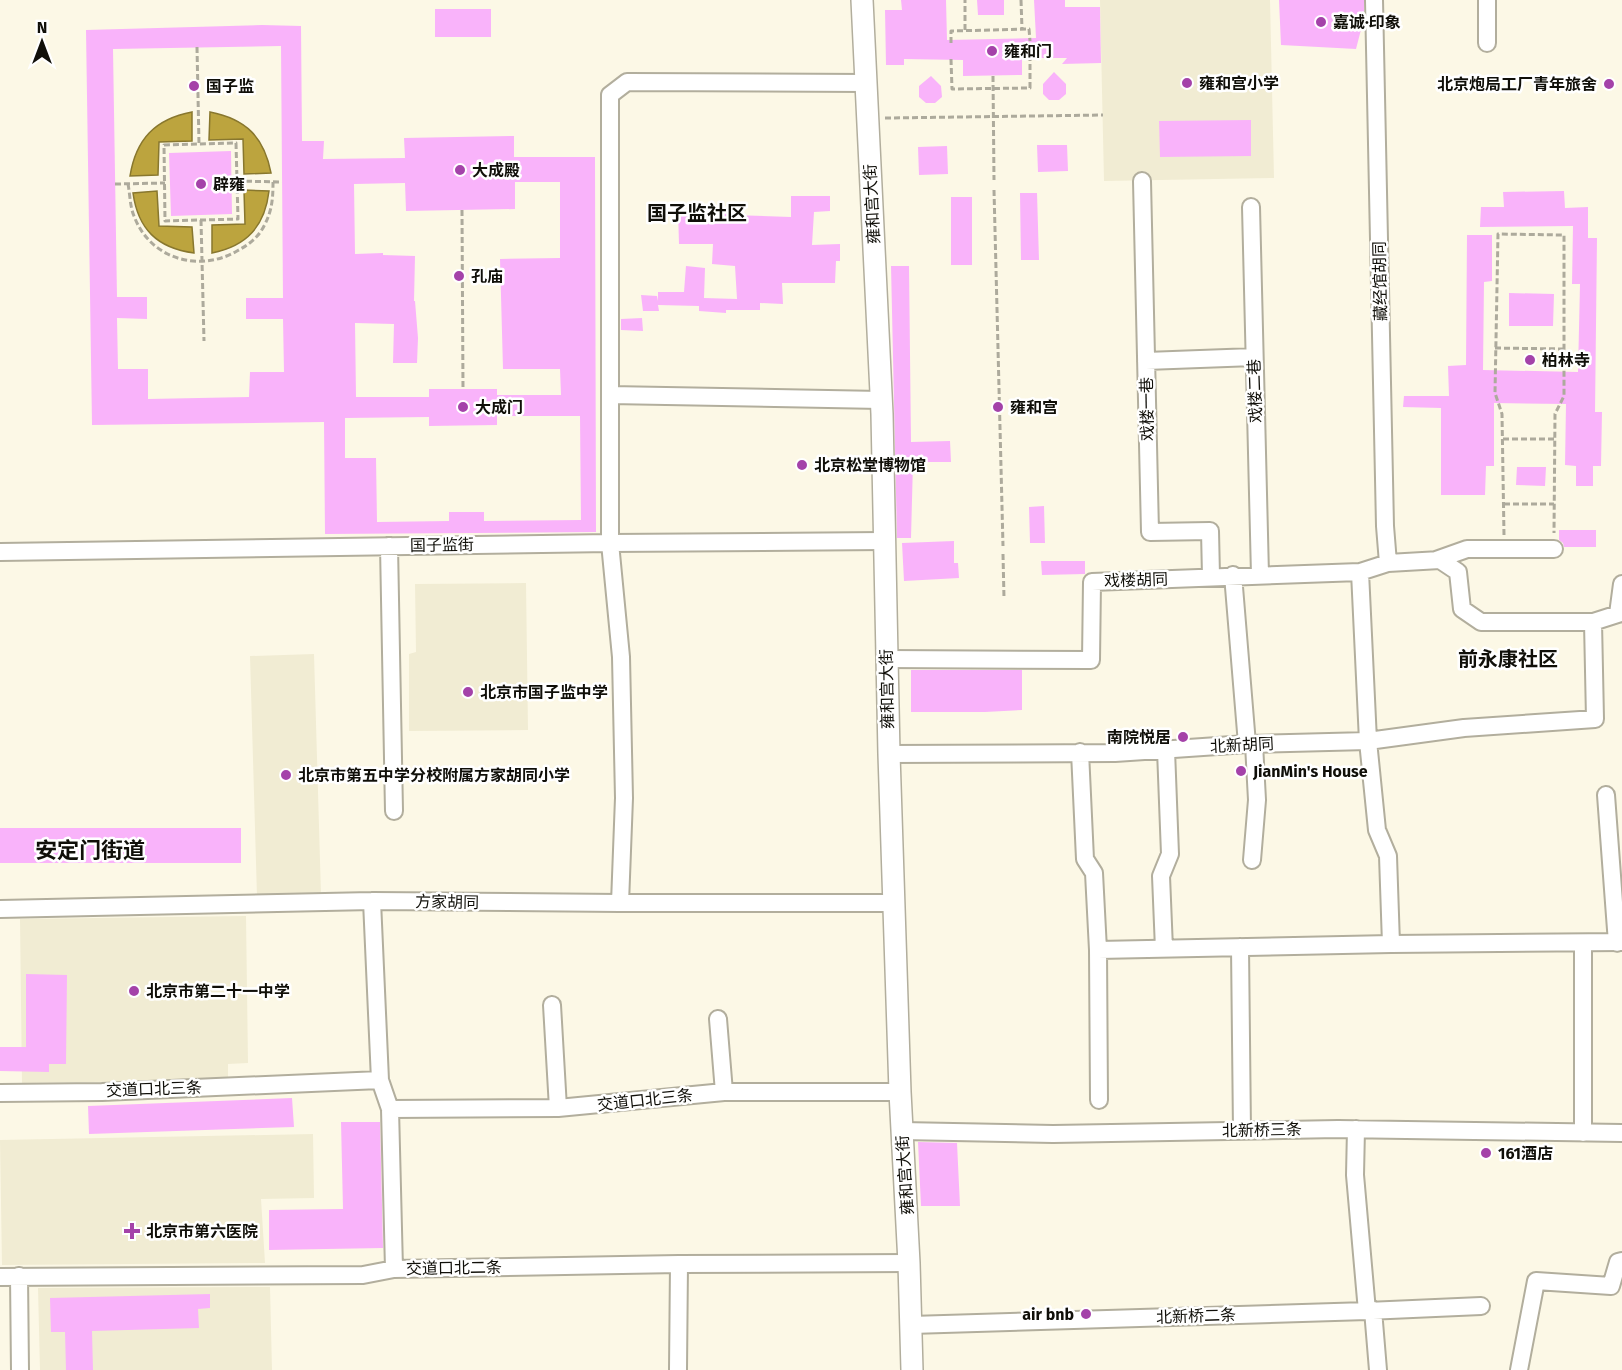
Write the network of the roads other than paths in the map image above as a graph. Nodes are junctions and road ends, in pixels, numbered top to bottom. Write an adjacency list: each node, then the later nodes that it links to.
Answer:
1 (1374, 0): 18 (street, 藏经馆胡同)
2 (1487, 0): 4 (street)
3 (864, 3): 5 (main road, 雍和宫大街)
4 (1487, 43)
5 (867, 83): 10 (street); 11 (main road, 雍和宫大街)
6 (1142, 181): 9 (street, 戏楼一巷)
7 (1251, 207): 8 (street, 戏楼二巷)
8 (1254, 357): 9 (street); 21 (street, 戏楼二巷)
9 (1146, 361): 22 (street, 戏楼一巷)
10 (610, 395): 11 (street); 13 (street)
11 (881, 400): 12 (main road, 雍和宫大街)
12 (884, 541): 13 (street, 国子监街); 25 (main road, 雍和宫大街)
13 (610, 543): 14 (street, 国子监街); 35 (street)
14 (389, 546): 16 (street, 国子监街); 32 (street)
15 (1554, 549): 17 (street, 戏楼胡同)
16 (0, 552)
17 (1436, 560): 18 (street, 戏楼胡同); 24 (street)
18 (1388, 563): 19 (street, 戏楼胡同)
19 (1360, 572): 21 (street, 戏楼胡同); 26 (street)
20 (1233, 575): 21 (street, 戏楼胡同); 22 (street, 戏楼胡同); 27 (street)
21 (1260, 575)
22 (1211, 576): 25 (street, 戏楼胡同)
23 (1622, 584): 24 (street)
24 (1593, 622): 26 (street, 北新胡同)
25 (887, 659): 30 (main road, 雍和宫大街)
26 (1368, 741): 27 (street, 北新胡同); 40 (street)
27 (1250, 744): 28 (street, 北新胡同); 33 (street)
28 (1166, 750): 29 (street, 北新胡同); 42 (street)
29 (1080, 752): 30 (street, 北新胡同); 43 (street)
30 (889, 754): 36 (main road, 雍和宫大街)
31 (1606, 795): 38 (street)
32 (394, 811)
33 (1252, 860)
34 (372, 901): 35 (street, 方家胡同); 37 (street, 方家胡同); 46 (street)
35 (620, 903): 36 (street, 方家胡同)
36 (893, 903): 48 (main road, 雍和宫大街)
37 (0, 909)
38 (1619, 942): 39 (street)
39 (1583, 943): 40 (street); 56 (street)
40 (1391, 944): 41 (street)
41 (1240, 947): 42 (street); 55 (street)
42 (1164, 949): 43 (street)
43 (1098, 950): 50 (street)
44 (552, 1005): 51 (street)
45 (718, 1019): 47 (street)
46 (380, 1080): 49 (street, 交道口北三条); 52 (street)
47 (724, 1092): 48 (street, 交道口北三条); 51 (street, 交道口北三条)
48 (900, 1092): 54 (main road, 雍和宫大街)
49 (0, 1093)
50 (1099, 1100)
51 (558, 1108): 52 (street, 交道口北三条)
52 (390, 1109): 61 (street)
53 (1356, 1129): 55 (street, 北新桥三条); 56 (street, 北新桥三条); 65 (street)
54 (902, 1131): 55 (street, 北新桥三条); 59 (main road, 雍和宫大街)
55 (1242, 1131)
56 (1583, 1133): 57 (street, 北新桥三条)
57 (1622, 1133)
58 (1622, 1261): 71 (street)
59 (909, 1263): 60 (street, 交道口北二条); 66 (main road, 雍和宫大街)
60 (679, 1264): 61 (street, 交道口北二条); 68 (street)
61 (394, 1269): 62 (street, 交道口北二条)
62 (19, 1276): 63 (street, 交道口北二条); 67 (street)
63 (0, 1277)
64 (1481, 1306): 65 (street, 北新桥二条)
65 (1370, 1311): 66 (street, 北新桥二条); 70 (street)
66 (911, 1325): 69 (main road, 雍和宫大街)
67 (20, 1370)
68 (678, 1370)
69 (912, 1370)
70 (1378, 1370)
71 (1519, 1370)

